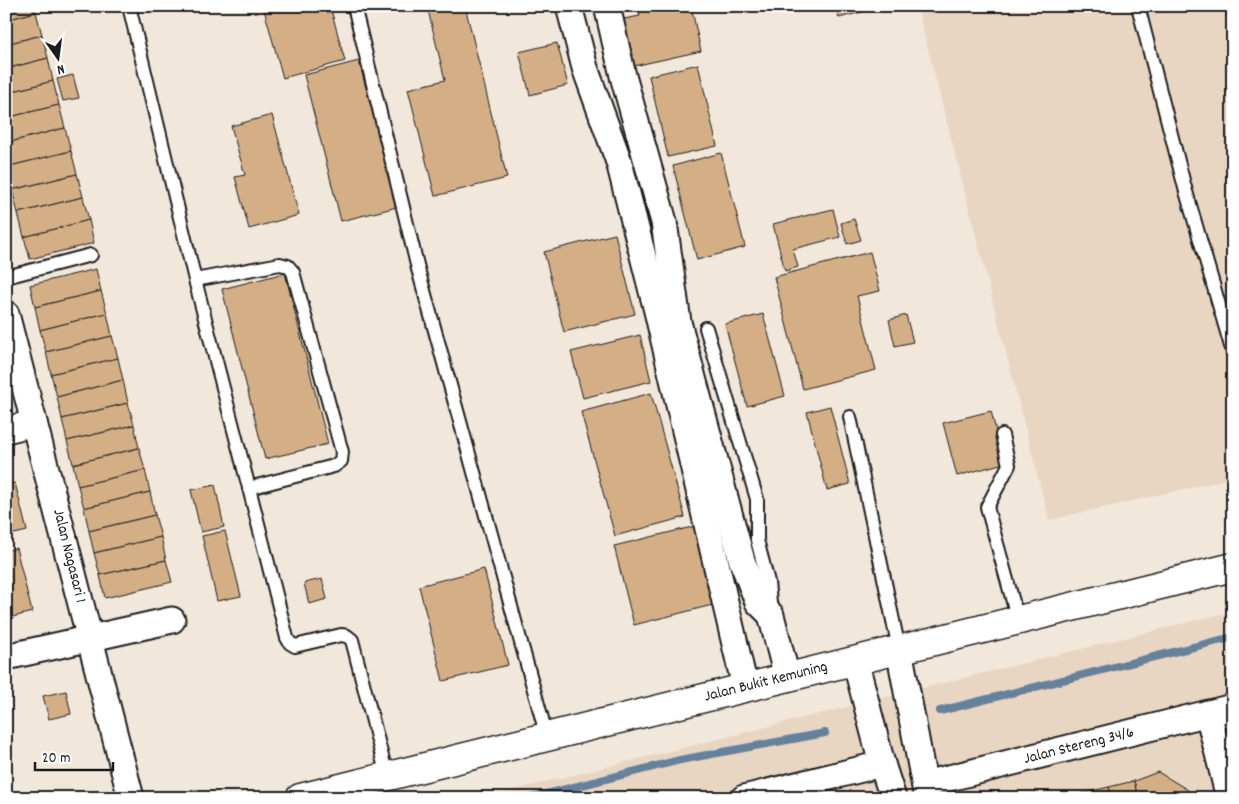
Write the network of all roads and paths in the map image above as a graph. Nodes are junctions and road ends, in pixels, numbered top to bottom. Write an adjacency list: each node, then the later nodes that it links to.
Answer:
1 (129, 6): 8 (lane)
2 (354, 6): 29 (lane)
3 (569, 6): 26 (street)
4 (607, 6): 18 (street)
5 (1138, 6): 11 (lane)
6 (92, 255): 7 (lane)
7 (6, 277)
8 (195, 280): 16 (lane); 16 (lane)
9 (8, 327): 13 (street, Jalan Nagasari 1)
10 (706, 328): 18 (lane)
11 (1233, 353)
12 (850, 417): 22 (lane)
13 (34, 423): 14 (street); 21 (street, Jalan Nagasari 1)
14 (6, 430)
15 (1002, 435): 20 (lane)
16 (249, 488): 31 (lane)
17 (1233, 567): 20 (main road, Jalan Bukit Kemuning)
18 (772, 616): 25 (street)
19 (172, 620): 21 (street)
20 (1018, 620): 22 (main road, Jalan Bukit Kemuning)
21 (90, 638): 23 (street); 33 (street, Jalan Nagasari 1)
22 (899, 650): 24 (main road, Jalan Bukit Kemuning); 32 (street)
23 (6, 657)
24 (855, 660): 25 (main road, Jalan Bukit Kemuning); 30 (street)
25 (787, 677): 26 (main road, Jalan Bukit Kemuning)
26 (745, 687): 29 (main road, Jalan Bukit Kemuning)
27 (1233, 707): 28 (street, Jalan Stereng 34/6)
28 (1208, 713): 32 (street, Jalan Stereng 34/6); 37 (street)
29 (547, 737): 31 (main road, Jalan Bukit Kemuning)
30 (882, 764): 35 (street); 36 (street)
31 (387, 776): 34 (main road, Jalan Bukit Kemuning)
32 (926, 791)
33 (131, 798)
34 (300, 798)
35 (744, 798)
36 (893, 798)
37 (1229, 798)

